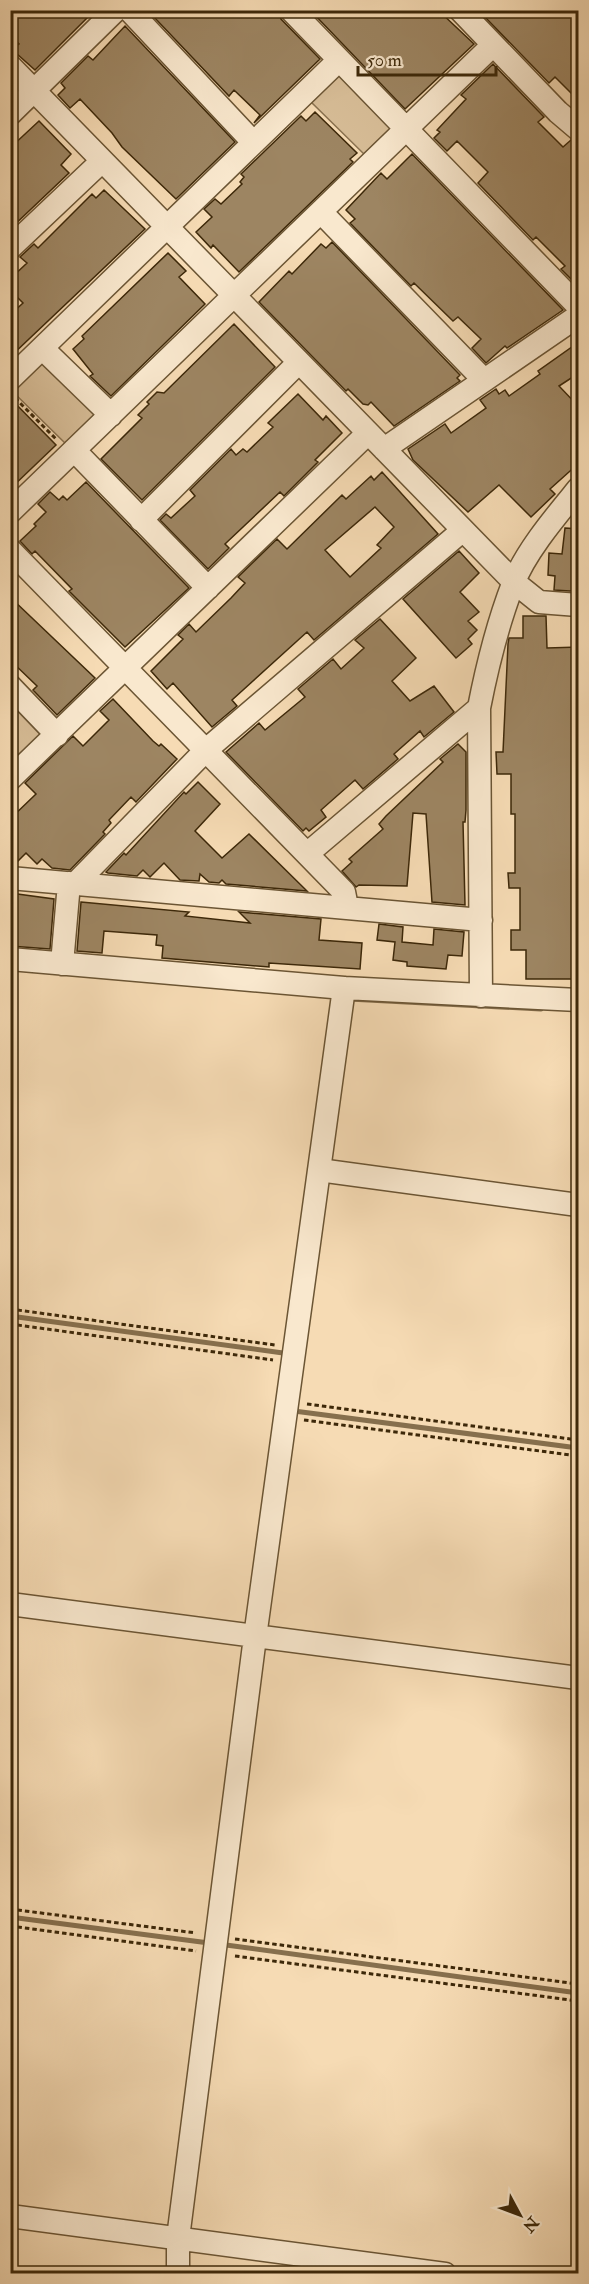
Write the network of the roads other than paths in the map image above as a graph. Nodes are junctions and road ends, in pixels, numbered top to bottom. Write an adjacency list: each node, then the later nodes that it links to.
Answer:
1 (116, 10): 8 (street)
2 (129, 10): 12 (street)
3 (291, 10): 6 (street)
4 (460, 10): 5 (street)
5 (493, 45): 10 (street); 11 (street)
6 (339, 60): 10 (street); 12 (street)
7 (10, 66): 8 (street)
8 (35, 91): 9 (street); 13 (street)
9 (10, 114)
10 (407, 129): 14 (street); 18 (street)
11 (579, 129)
12 (253, 142): 15 (street)
13 (102, 161): 15 (street); 16 (street)
14 (321, 212): 17 (street); 23 (street)
15 (166, 227): 17 (street); 20 (street)
16 (10, 248)
17 (234, 296): 21 (street); 24 (street)
18 (579, 306)
19 (579, 316): 23 (street)
20 (42, 348): 22 (street); 24 (street)
21 (298, 363): 25 (street); 29 (street)
22 (10, 379)
23 (484, 380): 25 (street)
24 (111, 415): 26 (street)
25 (376, 441): 30 (street); 33 (street)
26 (73, 452): 28 (street); 29 (street)
27 (579, 489): 32 (street)
28 (10, 512)
29 (141, 520): 33 (street)
30 (463, 530): 32 (street); 39 (street)
31 (10, 550): 35 (street)
32 (513, 582): 34 (street); 37 (street)
33 (208, 588): 35 (street)
34 (579, 605)
35 (126, 668): 38 (street); 39 (street)
36 (10, 686): 38 (street)
37 (478, 708): 41 (street); 45 (street)
38 (57, 735): 40 (street)
39 (206, 750): 41 (street); 43 (street)
40 (10, 779)
41 (307, 854): 44 (street)
42 (10, 878): 43 (street)
43 (72, 884): 44 (street); 47 (street)
44 (347, 907): 45 (street)
45 (481, 920): 49 (street)
46 (10, 959): 47 (street)
47 (62, 964): 48 (street)
48 (344, 988): 49 (street); 51 (street)
49 (481, 996): 50 (street)
50 (579, 1000)
51 (319, 1170): 52 (street); 54 (street)
52 (579, 1205)
53 (10, 1604): 54 (street)
54 (255, 1637): 55 (street); 57 (street)
55 (579, 1678)
56 (10, 2216): 57 (street)
57 (178, 2238): 58 (street); 59 (street)
58 (178, 2274)
59 (444, 2274)

